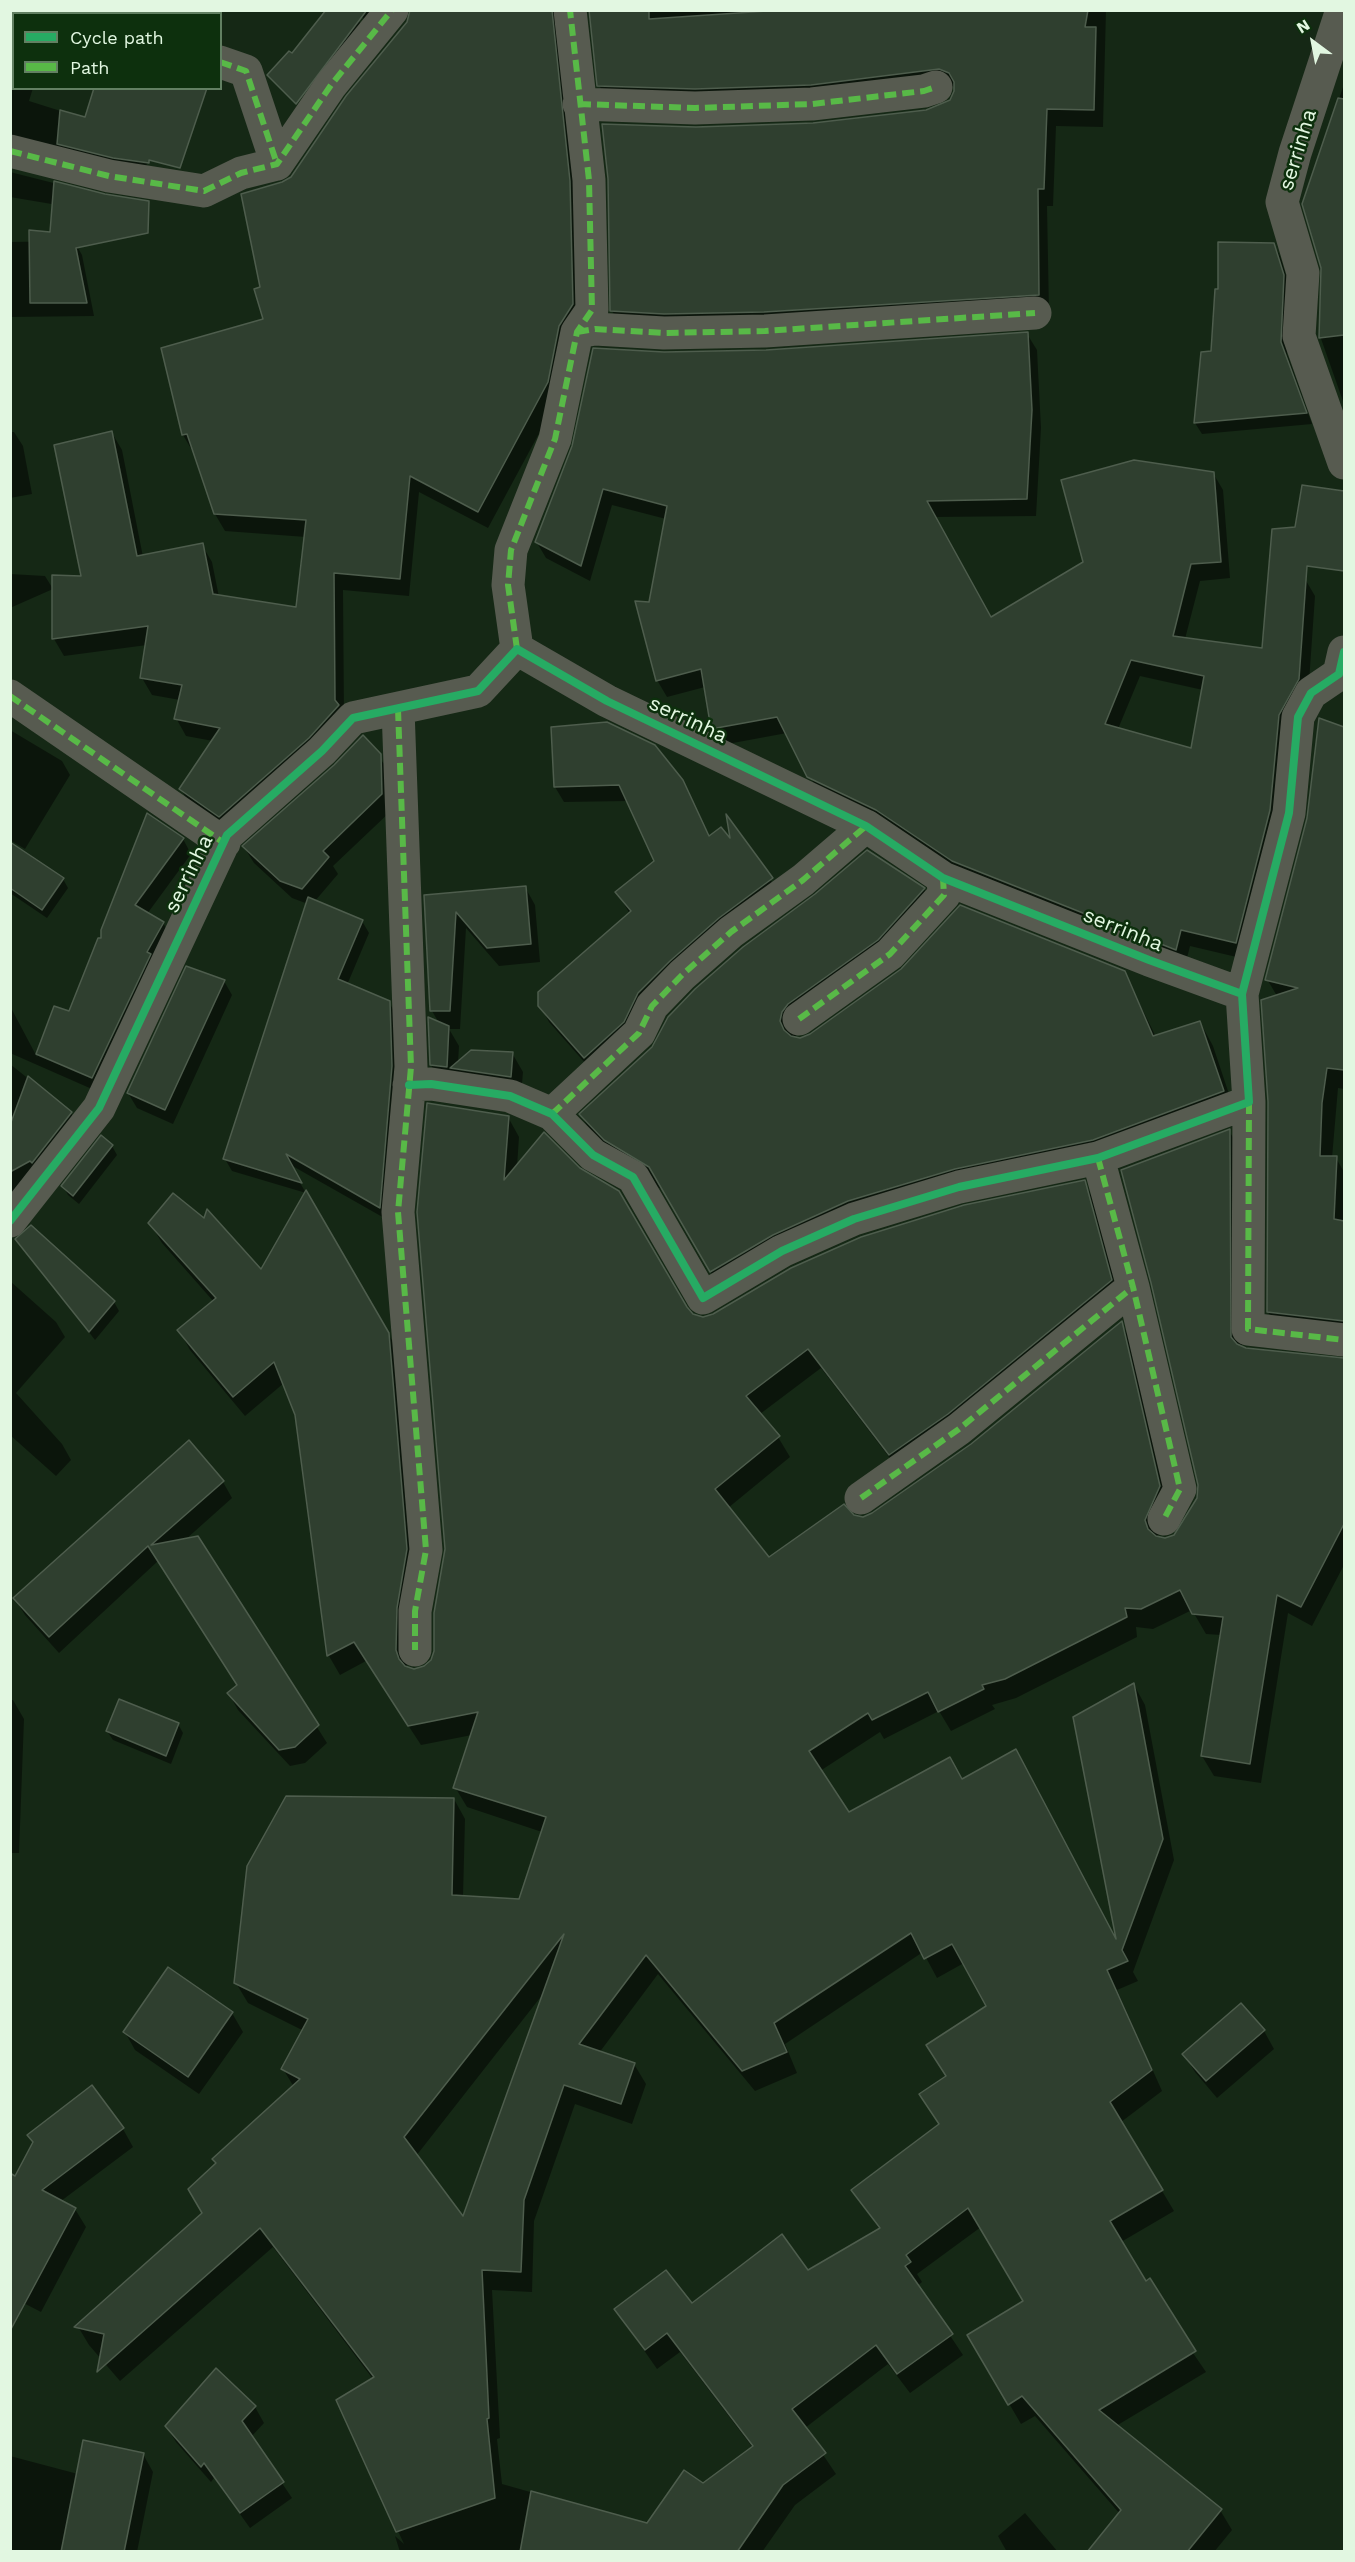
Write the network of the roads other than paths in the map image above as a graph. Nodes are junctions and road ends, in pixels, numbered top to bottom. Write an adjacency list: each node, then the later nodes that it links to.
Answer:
1 (392, 10): 8 (street)
2 (570, 10): 6 (street)
3 (1342, 10): 11 (street, serrinha)
4 (222, 63): 8 (street)
5 (936, 87): 6 (street)
6 (579, 104): 10 (street)
7 (10, 151): 8 (street)
8 (277, 164)
9 (1035, 313): 10 (street)
10 (577, 332): 12 (street)
11 (1344, 463)
12 (518, 650): 15 (street, serrinha); 16 (street, serrinha)
13 (1344, 652): 19 (street)
14 (10, 696): 17 (street)
15 (398, 709): 17 (street, serrinha); 21 (street)
16 (866, 826): 18 (street, serrinha); 23 (street)
17 (224, 843): 25 (street, serrinha)
18 (943, 878): 19 (street, serrinha); 20 (street)
19 (1242, 994): 22 (street)
20 (799, 1019)
21 (409, 1085): 23 (street); 30 (street)
22 (1249, 1102): 24 (street); 27 (street)
23 (552, 1114): 24 (street)
24 (1098, 1158): 26 (street)
25 (10, 1221)
26 (1133, 1287): 28 (street); 29 (street)
27 (1344, 1340)
28 (861, 1498)
29 (1164, 1519)
30 (415, 1650)

